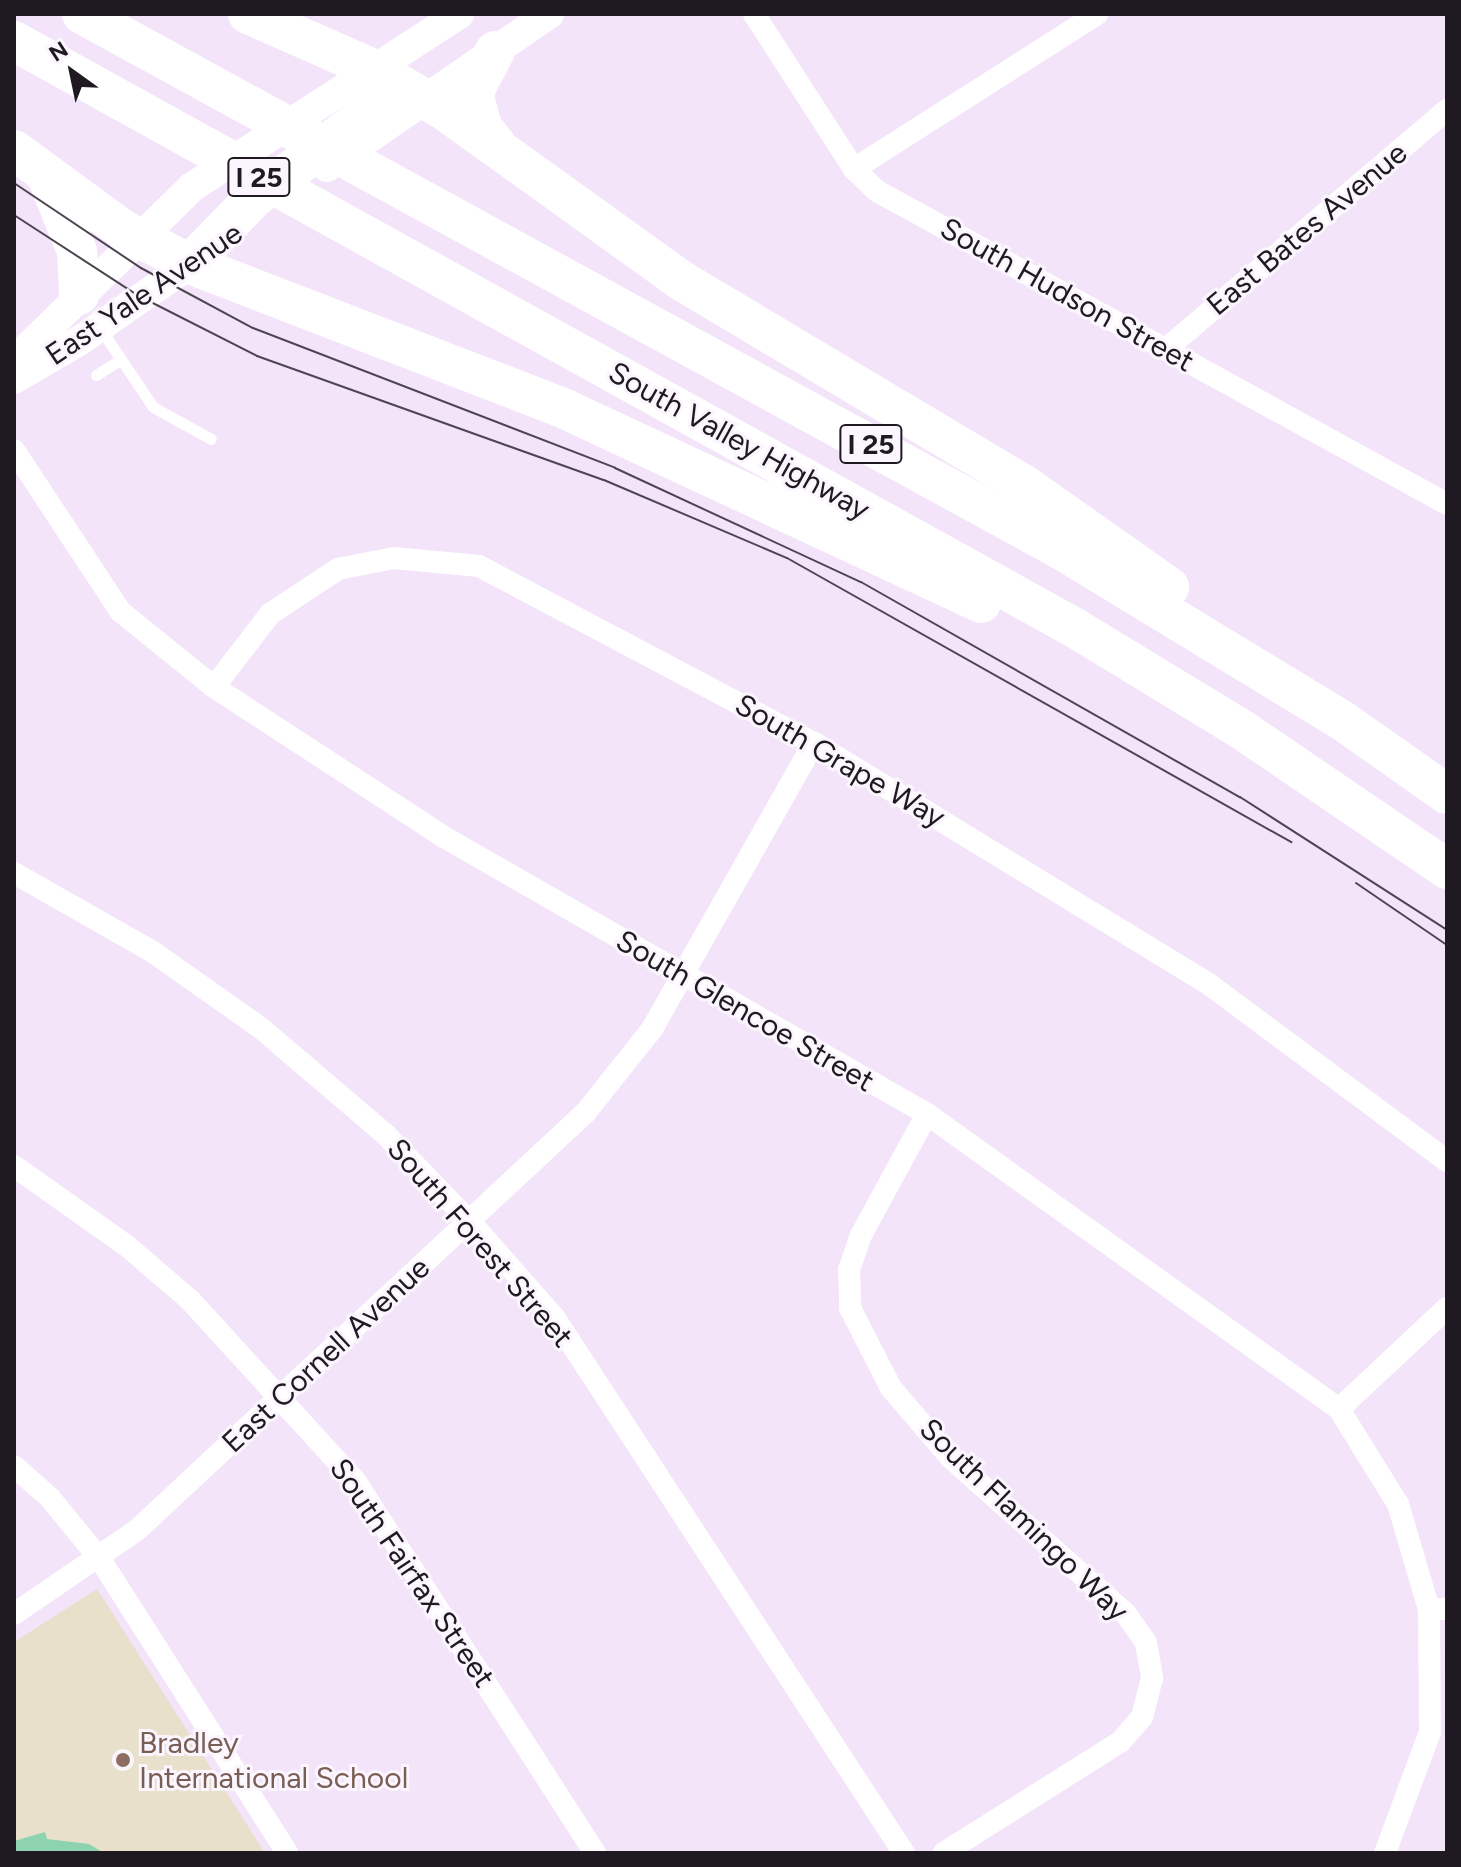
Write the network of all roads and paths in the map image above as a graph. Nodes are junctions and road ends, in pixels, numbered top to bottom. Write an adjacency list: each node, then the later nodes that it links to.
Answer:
1 (82, 14): 27 (highway, South Valley Highway / I 25)
2 (248, 14): 9 (highway)
3 (459, 14): 9 (main road, East Yale Avenue)
4 (549, 14): 8 (main road, East Yale Avenue)
5 (754, 14): 14 (street, South Hudson Street)
6 (1097, 14): 14 (street)
7 (14, 41): 28 (highway, South Valley Highway / I 25)
8 (495, 51): 10 (main road, East Yale Avenue); 13 (highway)
9 (371, 68): 10 (highway); 16 (main road, East Yale Avenue); 17 (highway)
10 (424, 99): 13 (highway); 17 (main road, East Yale Avenue)
11 (1447, 110): 19 (street, East Bates Avenue)
12 (14, 150): 15 (highway)
13 (513, 164): 27 (highway)
14 (854, 169): 19 (street, South Hudson Street)
15 (46, 174): 16 (highway); 18 (highway)
16 (136, 237): 17 (highway); 18 (main road, East Yale Avenue)
17 (190, 264): 18 (main road, East Yale Avenue); 28 (highway)
18 (89, 312): 20 (main road, East Yale Avenue); 21 (lane)
19 (1166, 349): 25 (street, South Hudson Street)
20 (16, 359)
21 (120, 360): 22 (lane); 23 (lane)
22 (96, 375)
23 (211, 439)
24 (14, 450): 26 (street, South Glencoe Street)
25 (1447, 504)
26 (214, 687): 29 (street, South Grape Way); 33 (street, South Glencoe Street)
27 (1343, 721): 30 (highway, South Valley Highway / I 25)
28 (1241, 729): 31 (highway, South Valley Highway / I 25)
29 (814, 743): 33 (street, East Cornell Avenue); 35 (street, South Grape Way)
30 (1447, 794)
31 (1447, 869)
32 (14, 873): 37 (street, South Forest Street)
33 (685, 977): 34 (street, South Glencoe Street); 37 (street, East Cornell Avenue)
34 (927, 1114): 40 (street, South Glencoe Street); 48 (street, South Flamingo Way)
35 (1447, 1161)
36 (14, 1166): 39 (street, South Fairfax Street)
37 (471, 1223): 39 (street, East Cornell Avenue); 47 (street, South Forest Street)
38 (1447, 1308): 40 (street)
39 (281, 1396): 42 (street, East Cornell Avenue); 46 (street, South Fairfax Street)
40 (1339, 1409): 43 (street, South Glencoe Street)
41 (14, 1466): 42 (street)
42 (100, 1559): 44 (street, East Cornell Avenue); 45 (street)
43 (1438, 1609): 49 (street, South Glencoe Street)
44 (14, 1614)
45 (287, 1853)
46 (595, 1853)
47 (904, 1853)
48 (944, 1853)
49 (1385, 1853)

